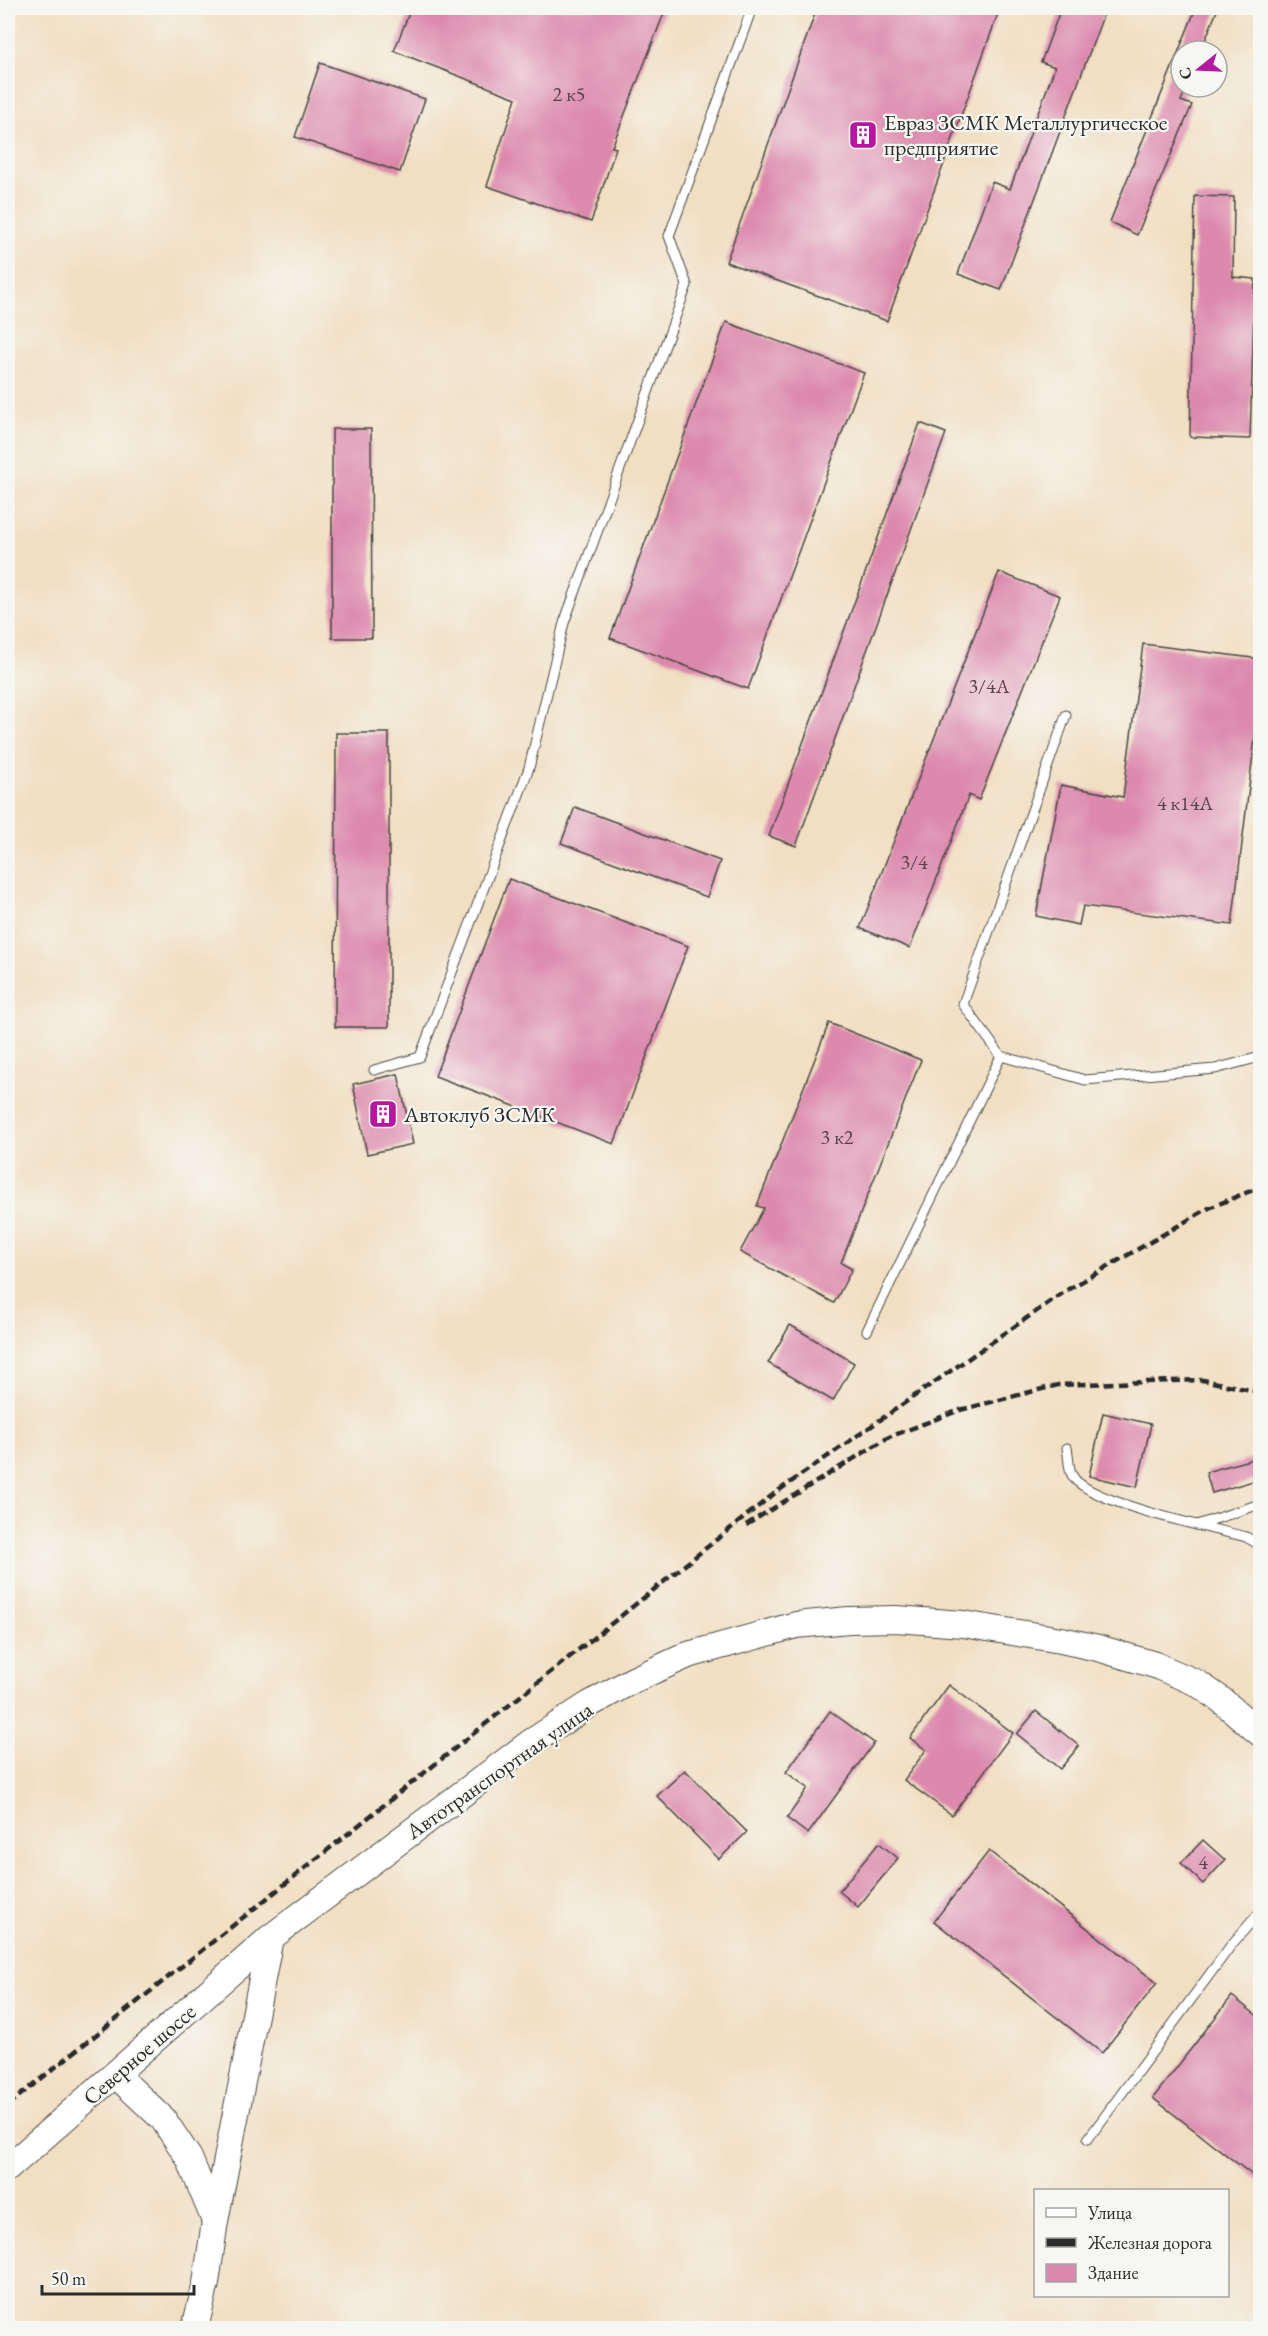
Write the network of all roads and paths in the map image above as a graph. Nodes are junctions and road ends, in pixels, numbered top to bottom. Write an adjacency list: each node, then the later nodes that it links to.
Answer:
1 (752, 8): 5 (lane)
2 (1066, 716): 3 (lane)
3 (1001, 1056): 4 (lane); 6 (lane)
4 (1260, 1057)
5 (374, 1070)
6 (867, 1331)
7 (1067, 1448): 9 (lane)
8 (1260, 1504): 9 (lane)
9 (1197, 1525): 10 (lane)
10 (1260, 1545)
11 (1260, 1733): 13 (main road, Автотранспортная улица)
12 (1260, 1912): 15 (lane)
13 (270, 1938): 14 (main road, Северное шоссе); 17 (main road)
14 (116, 2074): 16 (main road, Северное шоссе); 17 (main road)
15 (1088, 2139)
16 (8, 2168)
17 (215, 2221): 18 (main road)
18 (195, 2328)

